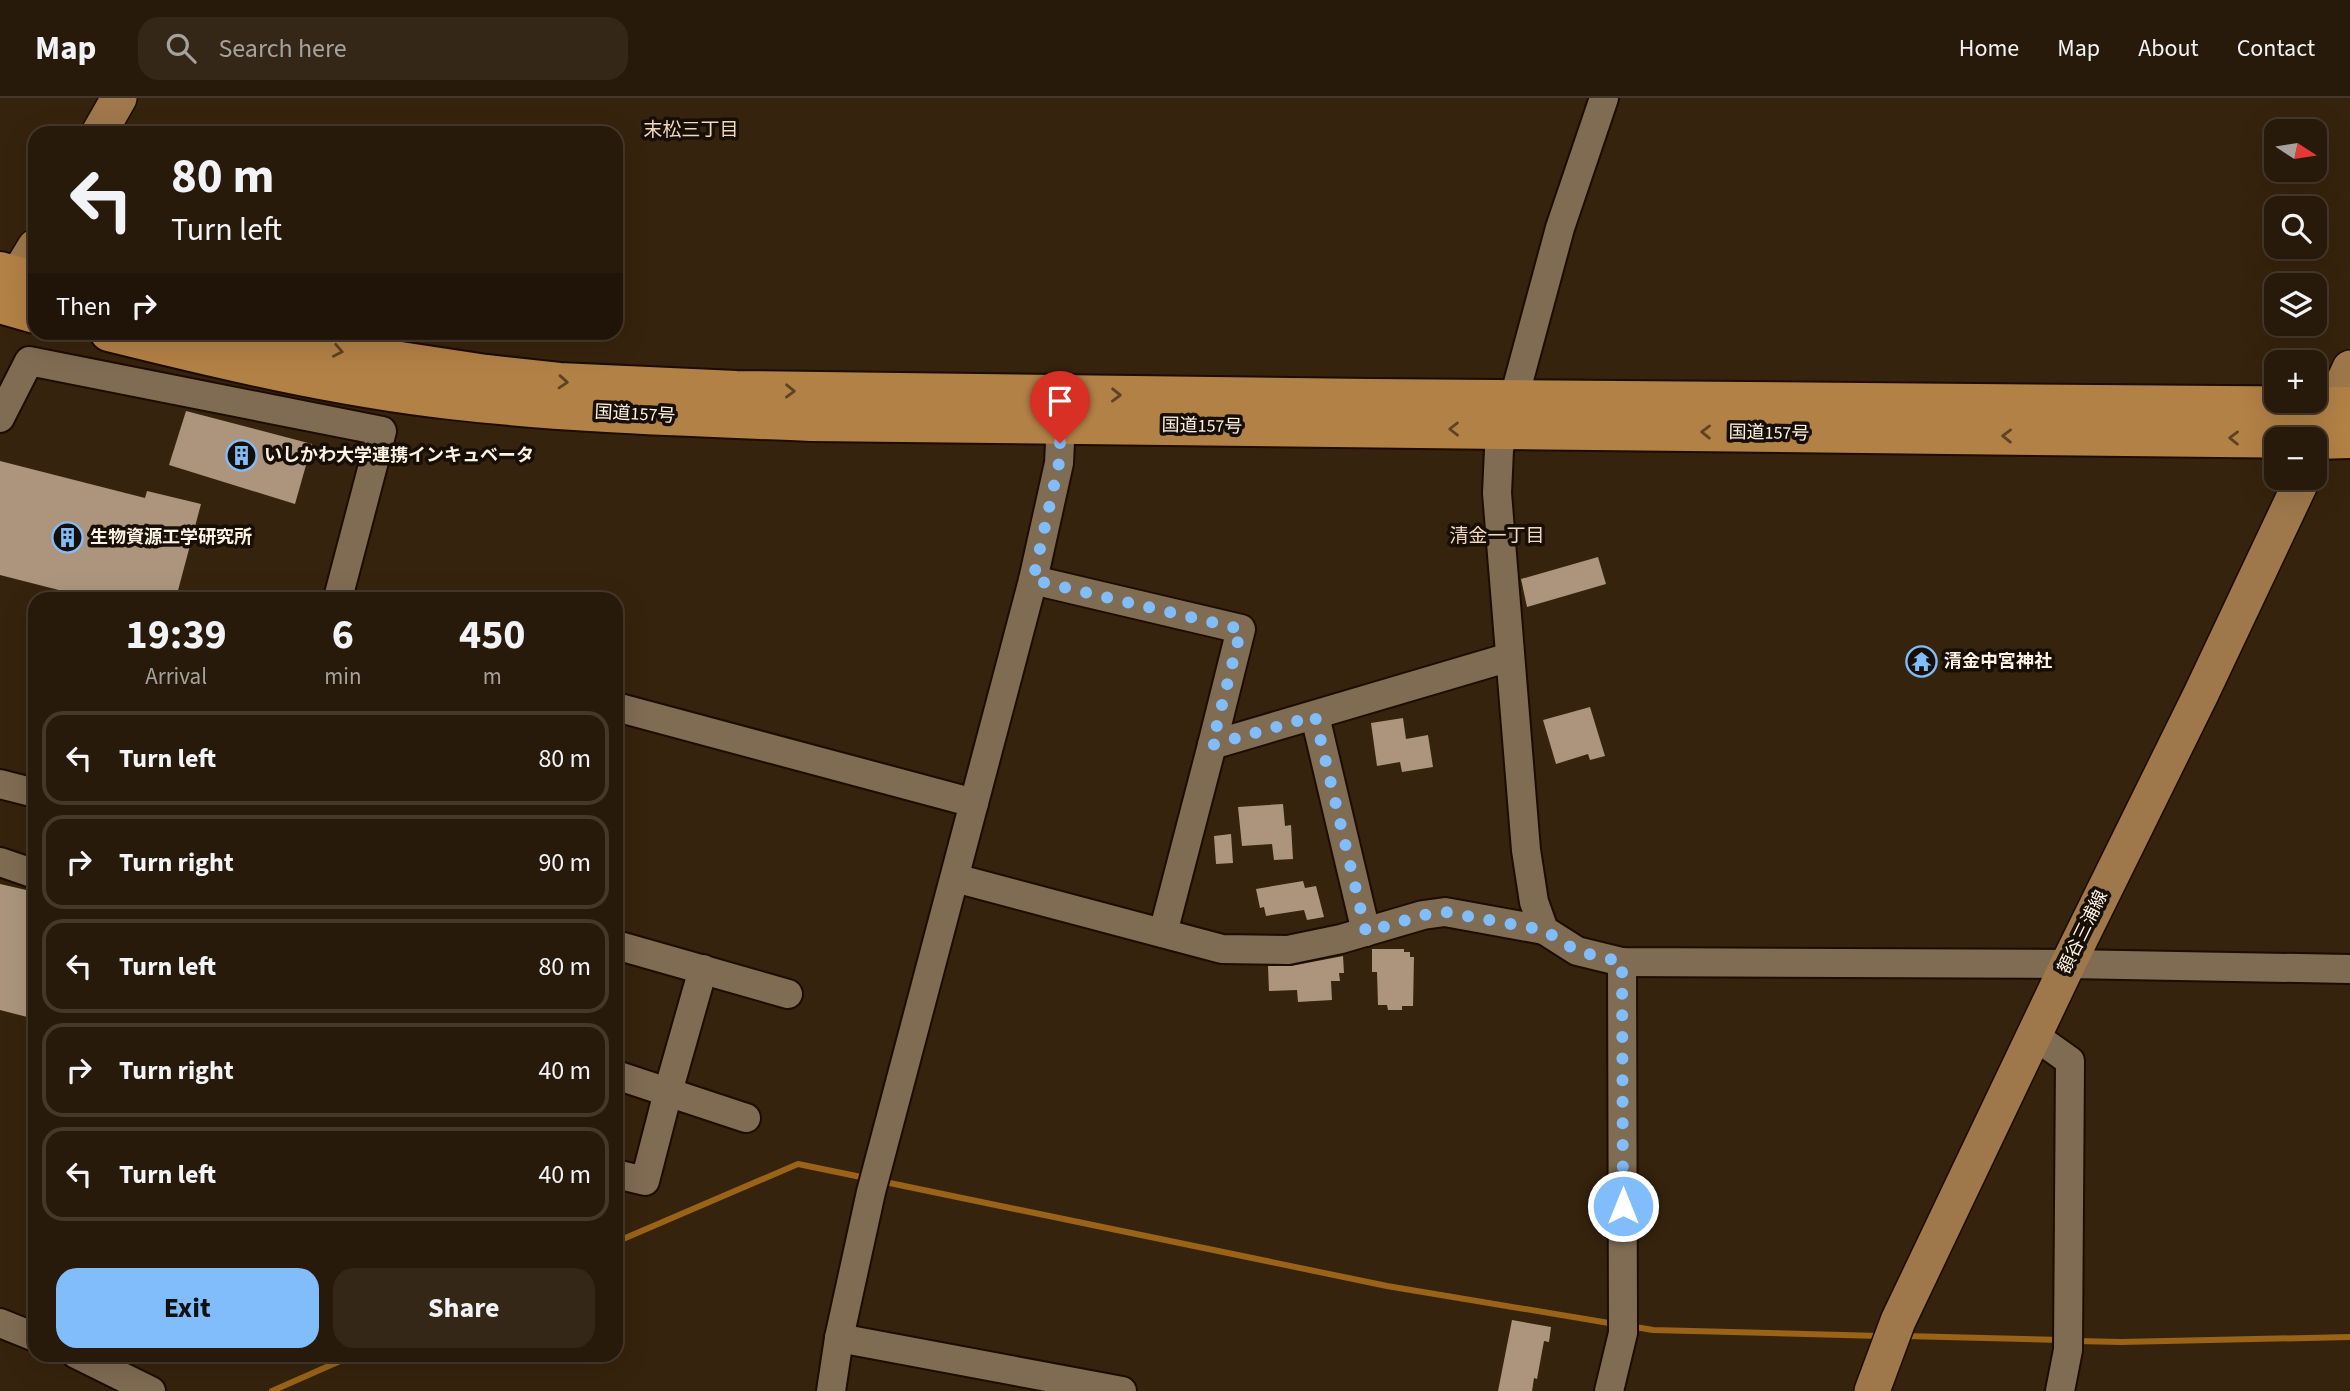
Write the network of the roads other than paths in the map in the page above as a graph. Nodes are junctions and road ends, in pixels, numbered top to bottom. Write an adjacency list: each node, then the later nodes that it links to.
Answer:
1 (119, 98): 3 (main road)
2 (1604, 98): 9 (street)
3 (103, 126)
4 (12, 284): 5 (highway)
5 (28, 305)
6 (141, 340): 11 (highway, 国道157号)
7 (286, 340): 9 (highway, 国道157号, one-way to 9)
8 (2350, 368): 12 (main road)
9 (1508, 414): 11 (highway, 国道157号, one-way to 11); 13 (highway, 国道157号); 17 (street)
10 (0, 418): 16 (street)
11 (1061, 424): 15 (street)
12 (2327, 428)
13 (2264, 430)
14 (2297, 490): 32 (main road, 額谷三浦線)
15 (1033, 580): 20 (street); 23 (street)
16 (340, 592)
17 (1510, 657): 19 (street); 27 (street)
18 (623, 709): 23 (street)
19 (1315, 716): 20 (street); 28 (street)
20 (1212, 745): 29 (street)
21 (0, 784): 22 (street)
22 (28, 791)
23 (974, 803): 26 (street)
24 (0, 862): 25 (street)
25 (28, 872)
26 (956, 878): 29 (street); 43 (street)
27 (1544, 930): 28 (street); 31 (street)
28 (1366, 932): 29 (street)
29 (1163, 933)
30 (623, 947): 33 (street)
31 (1622, 962): 32 (street); 48 (street)
32 (2068, 964): 34 (street); 36 (main road, 額谷三浦線)
33 (704, 969): 35 (street); 38 (street)
34 (2350, 969)
35 (788, 994)
36 (2035, 1037): 49 (main road, 額谷三浦線); 50 (street)
37 (623, 1077): 38 (street)
38 (668, 1092): 39 (street); 40 (street)
39 (746, 1118)
40 (623, 1176)
41 (0, 1323): 42 (street)
42 (28, 1334)
43 (839, 1338): 46 (street); 47 (street)
44 (92, 1362): 45 (street)
45 (151, 1391)
46 (831, 1391)
47 (1122, 1391)
48 (1609, 1391)
49 (1872, 1391)
50 (2060, 1391)

